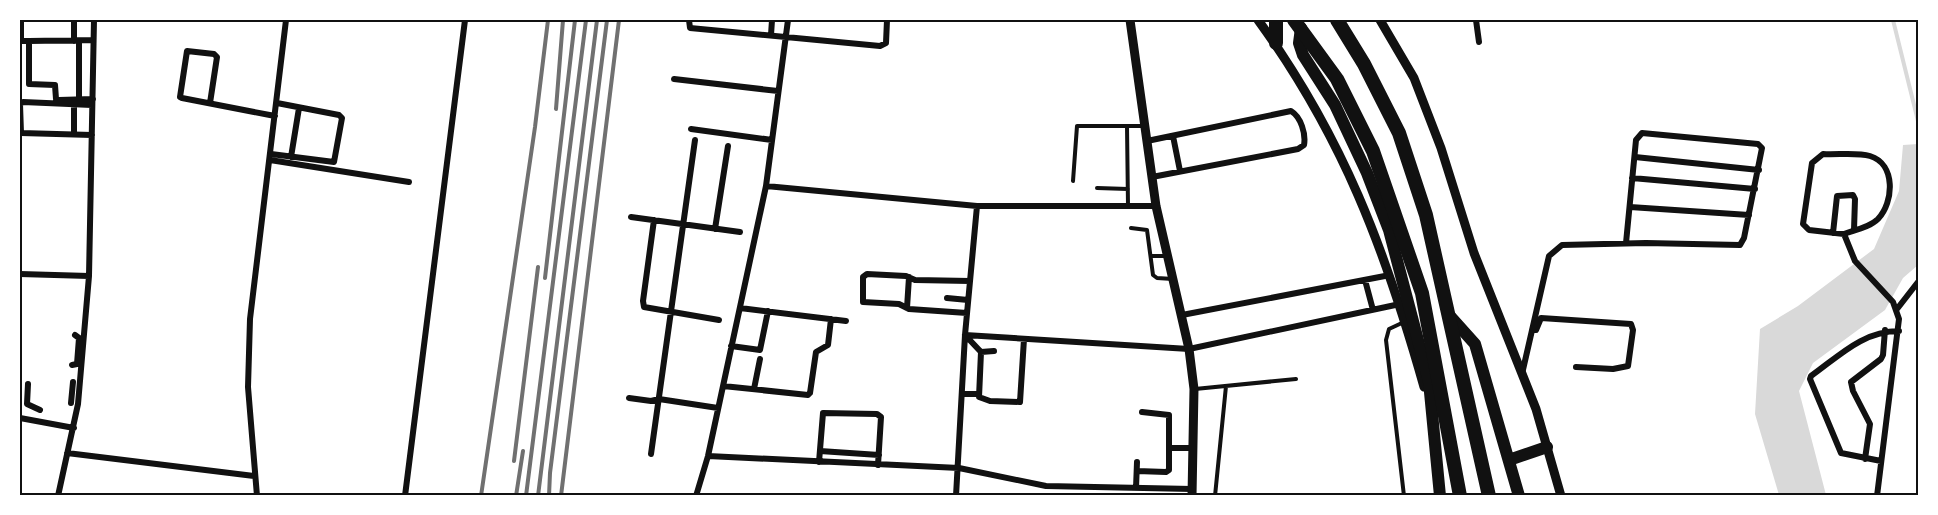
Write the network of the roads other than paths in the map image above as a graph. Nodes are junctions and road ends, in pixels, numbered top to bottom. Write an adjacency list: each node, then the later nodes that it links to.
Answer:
1 (21, 20): 20 (street)
2 (74, 20): 21 (street)
3 (94, 20): 19 (street)
4 (286, 20): 29 (street)
5 (465, 20): 155 (street)
6 (689, 20): 17 (street)
7 (772, 20): 17 (street)
8 (788, 20): 18 (street)
9 (887, 20): 18 (street)
10 (1130, 20): 33 (street)
11 (1258, 20): 23 (street)
12 (1276, 20): 23 (highway)
13 (1337, 20): 91 (highway)
14 (1380, 20): 115 (street)
15 (1476, 20): 22 (street)
16 (1297, 24): 96 (highway); 160 (highway)
17 (771, 35): 18 (street)
18 (786, 36): 25 (street)
19 (93, 40): 21 (street); 27 (street)
20 (29, 41): 21 (street); 26 (street)
21 (76, 41): 26 (street)
22 (1479, 42)
23 (1276, 43): 73 (street)
24 (674, 79): 25 (street)
25 (778, 91): 39 (street)
26 (77, 102): 27 (street); 35 (street); 35 (street)
27 (92, 102): 36 (street)
28 (210, 103): 28 (street); 31 (street)
29 (277, 103): 30 (street); 31 (street)
30 (299, 108): 43 (street); 43 (street)
31 (275, 116): 42 (street)
32 (1127, 126): 33 (lane); 49 (lane); 53 (lane)
33 (1145, 126): 40 (street)
34 (691, 129): 39 (street)
35 (74, 134): 36 (street)
36 (92, 135): 74 (street)
37 (1173, 136): 40 (street); 46 (street); 46 (street)
38 (695, 140): 62 (street)
39 (772, 140): 51 (street)
40 (1147, 141): 47 (street)
41 (728, 146): 64 (street)
42 (270, 157): 43 (street); 50 (street); 150 (street)
43 (291, 157)
44 (1635, 157): 45 (street); 45 (street); 48 (street)
45 (1758, 170): 54 (street)
46 (1180, 171): 47 (street)
47 (1152, 177): 57 (street)
48 (1632, 178): 54 (street); 58 (street)
49 (1073, 181)
50 (409, 182)
51 (766, 186): 55 (street); 83 (street)
52 (1097, 188): 53 (lane)
53 (1128, 189): 56 (lane)
54 (1755, 189): 59 (street)
55 (977, 206): 56 (street); 78 (street)
56 (1128, 206): 57 (street)
57 (1156, 206): 71 (street)
58 (1630, 207): 59 (street); 69 (street)
59 (1749, 215): 69 (street)
60 (631, 217): 61 (street)
61 (654, 220): 62 (street); 87 (street)
62 (683, 224): 64 (street); 87 (street)
63 (1131, 228): 70 (lane)
64 (715, 229): 66 (street)
65 (1854, 231): 67 (street); 67 (street); 68 (street)
66 (740, 232)
67 (1833, 233): 68 (street)
68 (1844, 234): 85 (street)
69 (1626, 243): 97 (street)
70 (1151, 256): 71 (lane); 76 (lane)
71 (1168, 256): 76 (street)
72 (20, 274): 74 (street)
73 (1390, 275): 77 (street); 82 (street)
74 (89, 276): 107 (street)
75 (909, 277): 78 (street); 84 (street); 84 (street)
76 (1173, 279): 90 (street)
77 (1365, 280): 86 (street); 90 (street)
78 (970, 281): 81 (street)
79 (1918, 282): 85 (street)
80 (947, 298): 81 (street)
81 (968, 300): 89 (street)
82 (1400, 304): 86 (street); 95 (street)
83 (740, 308): 88 (street); 103 (street)
84 (907, 308): 89 (street)
85 (1897, 309): 99 (street)
86 (1374, 310): 104 (street)
87 (671, 312): 93 (street); 126 (street)
88 (768, 312): 92 (street); 103 (street)
89 (967, 313): 101 (street)
90 (1182, 315): 104 (street)
91 (1449, 315): 143 (highway); 162 (highway)
92 (831, 319): 94 (street); 121 (street)
93 (720, 320)
94 (846, 321)
95 (1405, 322): 113 (lane); 120 (street)
96 (1428, 322): 120 (highway); 161 (highway)
97 (1532, 330): 112 (street); 115 (street)
98 (1885, 330): 99 (street); 108 (street); 142 (street)
99 (1899, 331): 109 (street)
100 (75, 335): 107 (street)
101 (965, 335): 102 (street); 106 (street); 123 (street)
102 (1024, 339): 104 (street); 124 (street)
103 (731, 346): 118 (street)
104 (1189, 349): 122 (street)
105 (994, 351): 106 (street)
106 (981, 352): 124 (street)
107 (77, 353): 111 (street); 131 (street)
108 (1883, 355): 109 (street); 142 (street)
109 (1896, 355): 144 (street)
110 (760, 359): 121 (street)
111 (72, 365)
112 (1576, 367)
113 (1388, 369): 114 (lane); 159 (lane)
114 (1380, 370)
115 (1522, 374): 134 (street)
116 (1296, 379): 119 (lane)
117 (28, 384): 128 (street)
118 (723, 386): 121 (street); 127 (street)
119 (1226, 386): 122 (lane); 158 (lane)
120 (1424, 387): 160 (highway)
121 (754, 389)
122 (1194, 389): 136 (street)
123 (962, 394): 124 (street); 148 (street)
124 (979, 394)
125 (629, 398): 126 (street)
126 (659, 399): 127 (street); 139 (street)
127 (718, 408): 141 (street)
128 (40, 410)
129 (1143, 412): 135 (street)
130 (66, 414): 131 (street)
131 (76, 415): 133 (street)
132 (20, 418): 133 (street)
133 (74, 428): 138 (street)
134 (1547, 447): 143 (highway); 164 (street)
135 (1169, 448): 136 (street); 149 (street)
136 (1193, 448): 152 (street)
137 (820, 451): 140 (street); 140 (street); 145 (street)
138 (67, 453): 150 (street); 153 (street)
139 (651, 454)
140 (879, 454): 147 (street)
141 (708, 456): 145 (street); 156 (street)
142 (1865, 459): 144 (street)
143 (1509, 460): 163 (highway)
144 (1881, 461): 165 (street)
145 (819, 462): 147 (street)
146 (1137, 462): 149 (street)
147 (879, 465): 148 (street)
148 (959, 468): 151 (street); 157 (street)
149 (1137, 471): 151 (street)
150 (254, 476): 154 (street)
151 (1136, 488): 152 (street)
152 (1192, 492)
153 (58, 495)
154 (257, 495)
155 (405, 495)
156 (696, 495)
157 (956, 495)
158 (1215, 495)
159 (1404, 495)
160 (1438, 495)
161 (1460, 495)
162 (1489, 495)
163 (1520, 495)
164 (1561, 495)
165 (1877, 495)

